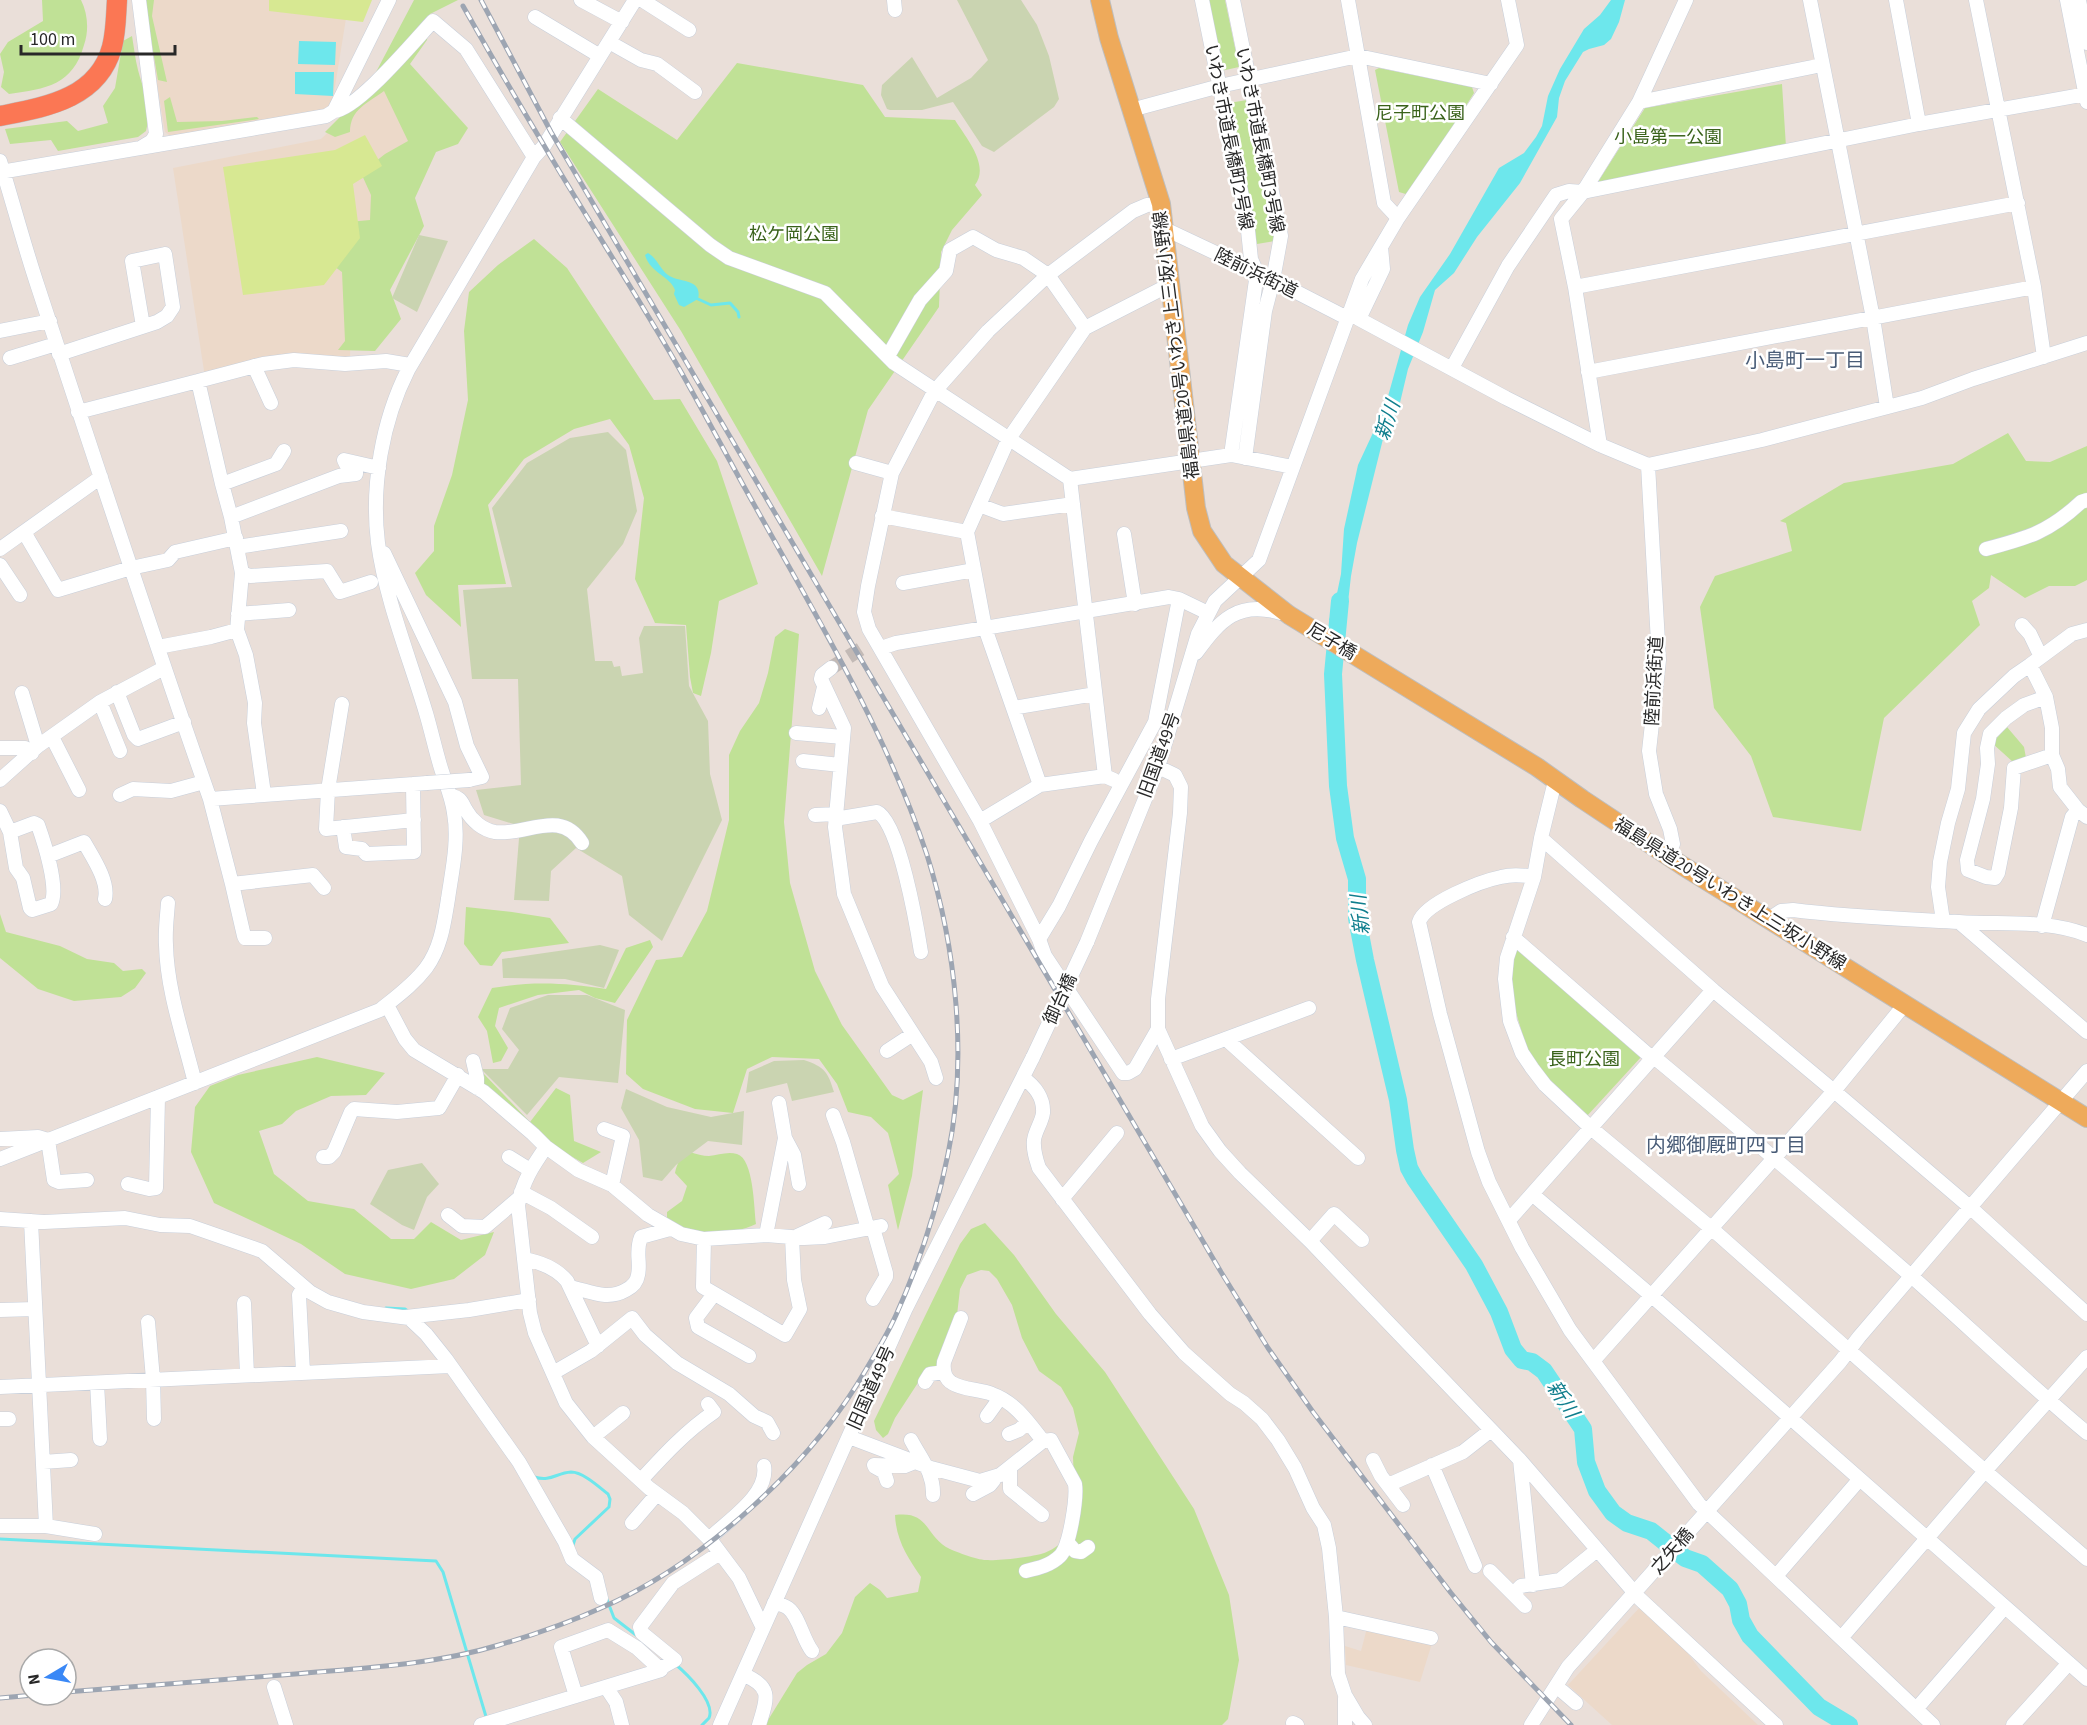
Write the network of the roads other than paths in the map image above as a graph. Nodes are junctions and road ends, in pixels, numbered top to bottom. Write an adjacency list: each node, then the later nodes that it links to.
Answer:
1 (117, 0): 35 (highway)
2 (140, 0): 39 (street)
3 (389, 0): 34 (street)
4 (581, 0): 19 (street)
5 (635, 0): 19 (street)
6 (642, 0): 20 (street)
7 (1100, 0): 33 (main road, 福島県道20号いわき上三坂小野線)
8 (1202, 0): 28 (street, いわき市道長橋町2号線)
9 (1233, 0): 26 (street, いわき市道長橋町3号線)
10 (1348, 0): 24 (street)
11 (1508, 0): 27 (street, 旧国道49号)
12 (1686, 0): 31 (street)
13 (1810, 0): 25 (street)
14 (1896, 0): 37 (street)
15 (1976, 0): 32 (street)
16 (2067, 0): 30 (street)
17 (2079, 0): 22 (street)
18 (534, 17): 23 (street)
19 (622, 22): 21 (street)
20 (689, 30)
21 (609, 42): 23 (street); 29 (street)
22 (2087, 43)
23 (600, 56): 36 (street)
24 (1358, 57): 26 (street); 27 (street); 45 (street)
25 (1822, 65): 31 (street); 38 (street)
26 (1249, 81): 28 (street); 51 (street, いわき市道長橋町3号線)
27 (1491, 84): 45 (street, 旧国道49号)
28 (1220, 86): 33 (street); 49 (street, いわき市道長橋町2号線)
29 (695, 92)
30 (2086, 97): 32 (street)
31 (1639, 102): 42 (street)
32 (1998, 109): 37 (street); 43 (street)
33 (1131, 110): 44 (main road, 福島県道20号いわき上三坂小野線)
34 (334, 111): 39 (street); 40 (street)
35 (0, 116)
36 (560, 118): 40 (street); 63 (street)
37 (1919, 124): 38 (street)
38 (1837, 142): 42 (street); 47 (street)
39 (140, 148): 41 (street)
40 (534, 157): 66 (street)
41 (1, 168): 57 (street)
42 (1583, 192): 53 (street); 68 (street)
43 (2018, 203): 47 (street); 54 (street)
44 (1161, 204): 46 (main road, 福島県道20号いわき上三坂小野線); 50 (street)
45 (1398, 218): 48 (street, 旧国道49号)
46 (1165, 229): 49 (street, 陸前浜街道); 52 (main road, 福島県道20号いわき上三坂小野線)
47 (1856, 233): 53 (street); 56 (street)
48 (1382, 247): 55 (street, 旧国道49号); 68 (street)
49 (1257, 273): 51 (street, 陸前浜街道); 78 (street)
50 (1048, 275): 59 (street); 63 (street); 71 (street)
51 (1273, 280): 55 (street, 陸前浜街道); 78 (street, いわき市道長橋町3号線)
52 (1171, 284): 59 (street); 80 (main road, 福島県道20号いわき上三坂小野線)
53 (1575, 287): 69 (street)
54 (2034, 287): 56 (street); 64 (street)
55 (1347, 318): 82 (street, 旧国道49号)
56 (1873, 318): 69 (street); 73 (street)
57 (50, 321): 60 (street); 62 (street)
58 (143, 326): 58 (street); 62 (street)
59 (1084, 328): 75 (street)
60 (0, 331)
61 (2087, 343): 64 (street)
62 (58, 349): 65 (street); 74 (street)
63 (888, 357): 71 (street)
64 (2044, 357): 73 (street)
65 (10, 358)
66 (411, 365): 67 (street); 83 (street)
67 (254, 366): 70 (street); 72 (street)
68 (1452, 368): 76 (street)
69 (1588, 372): 76 (street)
70 (198, 381): 74 (street); 87 (street)
71 (934, 392): 75 (street); 84 (street)
72 (271, 403)
73 (1887, 406): 81 (street)
74 (78, 412): 85 (street)
75 (1008, 440): 86 (street); 90 (street)
76 (1600, 445): 81 (street)
77 (284, 452): 87 (street)
78 (1238, 456): 80 (street); 82 (street)
79 (856, 463): 84 (street)
80 (1189, 463): 86 (street); 105 (main road, 福島県道20号いわき上三坂小野線)
81 (1648, 465): 170 (street, 陸前浜街道)
82 (1293, 466): 105 (street, 旧国道49号)
83 (380, 468): 92 (street); 98 (street)
84 (892, 473): 91 (street)
85 (101, 477): 93 (street); 102 (street)
86 (1070, 479): 89 (street)
87 (222, 484): 92 (street)
88 (2087, 500): 100 (street)
89 (1073, 504): 90 (street); 112 (street)
90 (979, 505): 95 (street)
91 (882, 516): 95 (street); 120 (street)
92 (231, 517): 97 (street)
93 (24, 531): 99 (street); 102 (street)
94 (341, 531): 97 (street)
95 (967, 532): 103 (street)
96 (1124, 534): 110 (street)
97 (236, 543): 102 (street); 104 (street)
98 (378, 544): 151 (street, bridge); 158 (street)
99 (0, 549)
100 (1986, 549)
101 (0, 565): 108 (street)
102 (131, 568): 121 (street)
103 (974, 570): 107 (street); 117 (street)
104 (242, 573): 106 (street); 114 (street)
105 (1240, 576): 113 (street, 旧国道49号); 115 (main road, 福島県道20号いわき上三坂小野線)
106 (371, 582)
107 (903, 583)
108 (20, 595)
109 (1179, 599): 110 (street); 113 (street); 152 (street)
110 (1135, 604): 112 (street)
111 (289, 610): 114 (street)
112 (1086, 612): 117 (street); 130 (street)
113 (1208, 613): 122 (street, 旧国道49号)
114 (238, 614): 118 (street)
115 (1289, 615): 122 (street); 124 (main road, 尼子橋)
116 (2022, 625): 123 (street)
117 (985, 627): 120 (street); 135 (street)
118 (237, 630): 121 (street); 156 (street)
119 (2087, 630): 123 (street)
120 (874, 645): 165 (street)
121 (158, 647): 125 (street)
122 (1190, 661): 146 (street, 旧国道49号)
123 (2036, 661): 131 (street); 178 (street)
124 (1375, 666): 150 (main road, 福島県道20号いわき上三坂小野線)
125 (164, 668): 128 (street); 136 (street)
126 (831, 668): 127 (street)
127 (824, 687): 134 (street); 139 (street)
128 (117, 692): 132 (street); 136 (street)
129 (22, 693): 141 (street)
130 (1095, 694): 135 (street); 147 (street)
131 (2046, 697): 143 (street); 143 (street)
132 (100, 702): 138 (street); 142 (street)
133 (342, 704): 155 (street)
134 (819, 708)
135 (1013, 708): 153 (street)
136 (184, 722): 149 (street)
137 (796, 733): 139 (street)
138 (52, 737): 141 (street); 154 (street)
139 (843, 737): 145 (street)
140 (0, 748): 141 (street)
141 (35, 749): 148 (street)
142 (120, 751)
143 (2052, 755): 161 (street)
144 (803, 761): 145 (street)
145 (840, 765): 163 (street)
146 (1158, 767): 185 (street, 旧国道49号); 191 (street)
147 (1105, 776): 152 (street); 153 (street)
148 (0, 780)
149 (204, 782): 157 (street); 159 (street)
150 (1555, 782): 168 (street); 170 (main road, 福島県道20号いわき上三坂小野線)
151 (420, 783): 155 (street); 164 (street)
152 (1121, 784): 184 (street)
153 (1040, 785): 165 (street)
154 (79, 790)
155 (328, 790): 156 (street); 166 (street)
156 (264, 794): 159 (street)
157 (120, 795)
158 (450, 795): 169 (street); 189 (street)
159 (210, 799): 173 (street)
160 (0, 811): 167 (street)
161 (2083, 813): 180 (street)
162 (815, 814): 163 (street)
163 (835, 816): 186 (street); 193 (street)
164 (414, 820): 166 (street); 166 (street)
165 (980, 821): 184 (street)
166 (343, 827)
167 (10, 832): 171 (street); 171 (street)
168 (1541, 838): 172 (street); 187 (street)
169 (582, 843)
170 (1666, 855): 177 (main road, 福島県道20号いわき上三坂小野線)
171 (48, 856): 175 (street)
172 (1534, 877): 182 (street); 235 (street)
173 (232, 884): 174 (street); 183 (street)
174 (324, 888)
175 (105, 899)
176 (168, 903): 204 (street)
177 (1769, 919): 178 (street); 188 (main road, 福島県道20号いわき上三坂小野線)
178 (1943, 921): 179 (street)
179 (1959, 922): 180 (street); 192 (street)
180 (2042, 926): 181 (street)
181 (2087, 935)
182 (1513, 937): 197 (street); 212 (street)
183 (265, 938)
184 (1039, 939): 191 (street)
185 (1087, 942): 196 (street, 御台橋, bridge)
186 (921, 951)
187 (1713, 990): 197 (street); 206 (street)
188 (1905, 1004): 206 (street); 208 (main road, 福島県道20号いわき上三坂小野線)
189 (387, 1005): 201 (street); 204 (street)
190 (1308, 1008): 194 (street)
191 (1158, 1029): 198 (street)
192 (2087, 1032)
193 (913, 1034): 195 (street); 202 (street)
194 (1226, 1039): 198 (street); 221 (street)
195 (887, 1051)
196 (1034, 1057): 203 (street, 旧国道49号)
197 (1652, 1058): 212 (street); 222 (street)
198 (1171, 1059): 246 (street)
199 (473, 1061): 205 (street)
200 (2087, 1071): 208 (street, 之矢橋)
201 (458, 1075): 205 (street); 219 (street)
202 (936, 1078)
203 (1023, 1078): 231 (street); 290 (street, 旧国道49号)
204 (195, 1083): 207 (street)
205 (477, 1088): 218 (street)
206 (1834, 1091): 222 (street); 232 (street)
207 (158, 1097): 217 (street); 226 (street)
208 (2060, 1102): 211 (main road, 福島県道20号いわき上三坂小野線); 232 (street, 之矢橋)
209 (779, 1103): 215 (street)
210 (833, 1115): 239 (street)
211 (2087, 1118)
212 (1591, 1128): 229 (street); 240 (street)
213 (604, 1129): 228 (street)
214 (1117, 1133): 231 (street)
215 (785, 1138): 227 (street); 241 (street)
216 (0, 1139): 217 (street)
217 (48, 1140): 223 (street); 225 (street)
218 (546, 1147): 224 (street); 228 (street)
219 (323, 1157)
220 (509, 1157): 224 (street)
221 (1358, 1158)
222 (1774, 1158): 240 (street); 248 (street)
223 (0, 1159)
224 (530, 1170): 230 (street)
225 (87, 1180)
226 (128, 1184)
227 (799, 1184)
228 (612, 1185): 238 (street)
229 (1532, 1194): 235 (street); 252 (street)
230 (520, 1195): 233 (street); 242 (street); 247 (street)
231 (1062, 1199): 336 (street)
232 (1971, 1208): 248 (street, 之矢橋); 258 (street)
233 (448, 1215)
234 (0, 1219): 236 (street)
235 (1509, 1220): 266 (street)
236 (32, 1221): 249 (street); 256 (street)
237 (825, 1223): 243 (street)
238 (670, 1228): 244 (street); 250 (street)
239 (874, 1228): 243 (street); 253 (street)
240 (1711, 1228): 252 (street); 263 (street)
241 (766, 1234): 243 (street); 244 (street)
242 (592, 1237)
243 (794, 1237): 251 (street)
244 (704, 1239): 251 (street)
245 (1362, 1240): 246 (street)
246 (1310, 1241): 285 (street)
247 (524, 1259): 250 (street); 254 (street)
248 (1911, 1276): 263 (street, 之矢橋); 278 (street)
249 (304, 1287): 259 (street); 268 (street)
250 (570, 1287): 262 (street)
251 (714, 1294): 264 (street)
252 (1653, 1297): 266 (street); 282 (street)
253 (873, 1299)
254 (529, 1300): 259 (street); 270 (street)
255 (244, 1303): 271 (street)
256 (35, 1309): 257 (street); 275 (street)
257 (0, 1310)
258 (2087, 1314)
259 (408, 1317): 267 (street)
260 (961, 1318): 269 (street)
261 (148, 1322): 272 (street)
262 (598, 1346): 270 (street); 286 (street)
263 (1848, 1350): 282 (street, 之矢橋); 302 (street)
264 (749, 1356)
265 (2087, 1357): 278 (street)
266 (1593, 1361): 312 (street)
267 (450, 1366): 268 (street); 332 (street)
268 (303, 1372): 271 (street)
269 (944, 1372): 273 (street); 277 (street)
270 (553, 1373): 289 (street)
271 (247, 1375): 272 (street)
272 (153, 1379): 274 (street); 283 (street)
273 (925, 1382)
274 (97, 1383): 275 (street); 291 (street)
275 (39, 1385): 276 (street); 297 (street)
276 (0, 1387)
277 (1000, 1398): 281 (street); 284 (street)
278 (2048, 1401): 287 (street); 302 (street)
279 (708, 1404): 304 (street)
280 (623, 1413): 289 (street)
281 (987, 1416)
282 (1789, 1417): 305 (street); 312 (street, 之矢橋)
283 (154, 1419)
284 (1028, 1422): 288 (street); 293 (street)
285 (1491, 1430): 296 (street); 299 (street)
286 (773, 1433)
287 (2087, 1433)
288 (1009, 1434)
289 (592, 1437): 304 (street)
290 (849, 1437): 298 (street); 333 (street, 旧国道49号)
291 (100, 1439)
292 (911, 1440): 298 (street)
293 (1043, 1441): 301 (street); 320 (street)
294 (71, 1460): 297 (street)
295 (1373, 1460): 307 (street)
296 (1520, 1460): 322 (street); 329 (street)
297 (43, 1462): 316 (street)
298 (922, 1465): 303 (street); 306 (street); 310 (street)
299 (1432, 1465): 307 (street); 325 (street)
300 (764, 1466): 318 (street)
301 (1010, 1468): 303 (street); 313 (street)
302 (1985, 1472): 319 (street); 324 (street)
303 (995, 1478): 309 (street)
304 (641, 1480): 308 (street)
305 (1859, 1480): 319 (street); 328 (street)
306 (887, 1481)
307 (1388, 1485): 311 (street)
308 (657, 1494): 314 (street); 318 (street)
309 (973, 1494)
310 (933, 1495)
311 (1403, 1505)
312 (1705, 1513): 328 (street); 330 (street, 之矢橋)
313 (1042, 1515)
314 (632, 1523)
315 (0, 1526): 316 (street)
316 (46, 1526): 317 (street)
317 (95, 1534)
318 (709, 1539): 323 (street)
319 (1927, 1540): 335 (street); 338 (street)
320 (1066, 1542): 321 (street); 326 (street)
321 (1088, 1547)
322 (1597, 1550): 329 (street); 330 (street)
323 (720, 1553): 337 (street); 342 (street)
324 (2087, 1559)
325 (1475, 1566)
326 (1026, 1571)
327 (1490, 1571): 331 (street)
328 (1776, 1576): 338 (street)
329 (1533, 1585): 331 (street)
330 (1638, 1589): 360 (street, 之矢橋); 361 (street)
331 (1513, 1594): 334 (street)
332 (601, 1598)
333 (774, 1603): 337 (street, 旧国道49号); 340 (street)
334 (1525, 1606)
335 (2005, 1607): 341 (street); 351 (street)
336 (1336, 1617): 339 (street); 348 (street)
337 (762, 1628): 343 (street, 旧国道49号)
338 (1842, 1637): 351 (street)
339 (1431, 1638)
340 (812, 1651)
341 (2069, 1663): 344 (street); 363 (street)
342 (668, 1664): 346 (street); 349 (street)
343 (744, 1675): 356 (street, 旧国道49号); 357 (street)
344 (2087, 1679)
345 (274, 1687): 353 (street)
346 (606, 1687): 349 (street); 355 (street)
347 (1562, 1691): 350 (street)
348 (1345, 1695): 358 (street); 359 (street)
349 (576, 1696): 352 (street)
350 (1576, 1703)
351 (1917, 1708): 362 (street)
352 (524, 1719): 354 (street)
353 (286, 1725)
354 (482, 1725)
355 (622, 1725)
356 (720, 1725)
357 (759, 1725)
358 (1345, 1725)
359 (1365, 1725)
360 (1531, 1725)
361 (1776, 1725)
362 (1933, 1725)
363 (2013, 1725)

